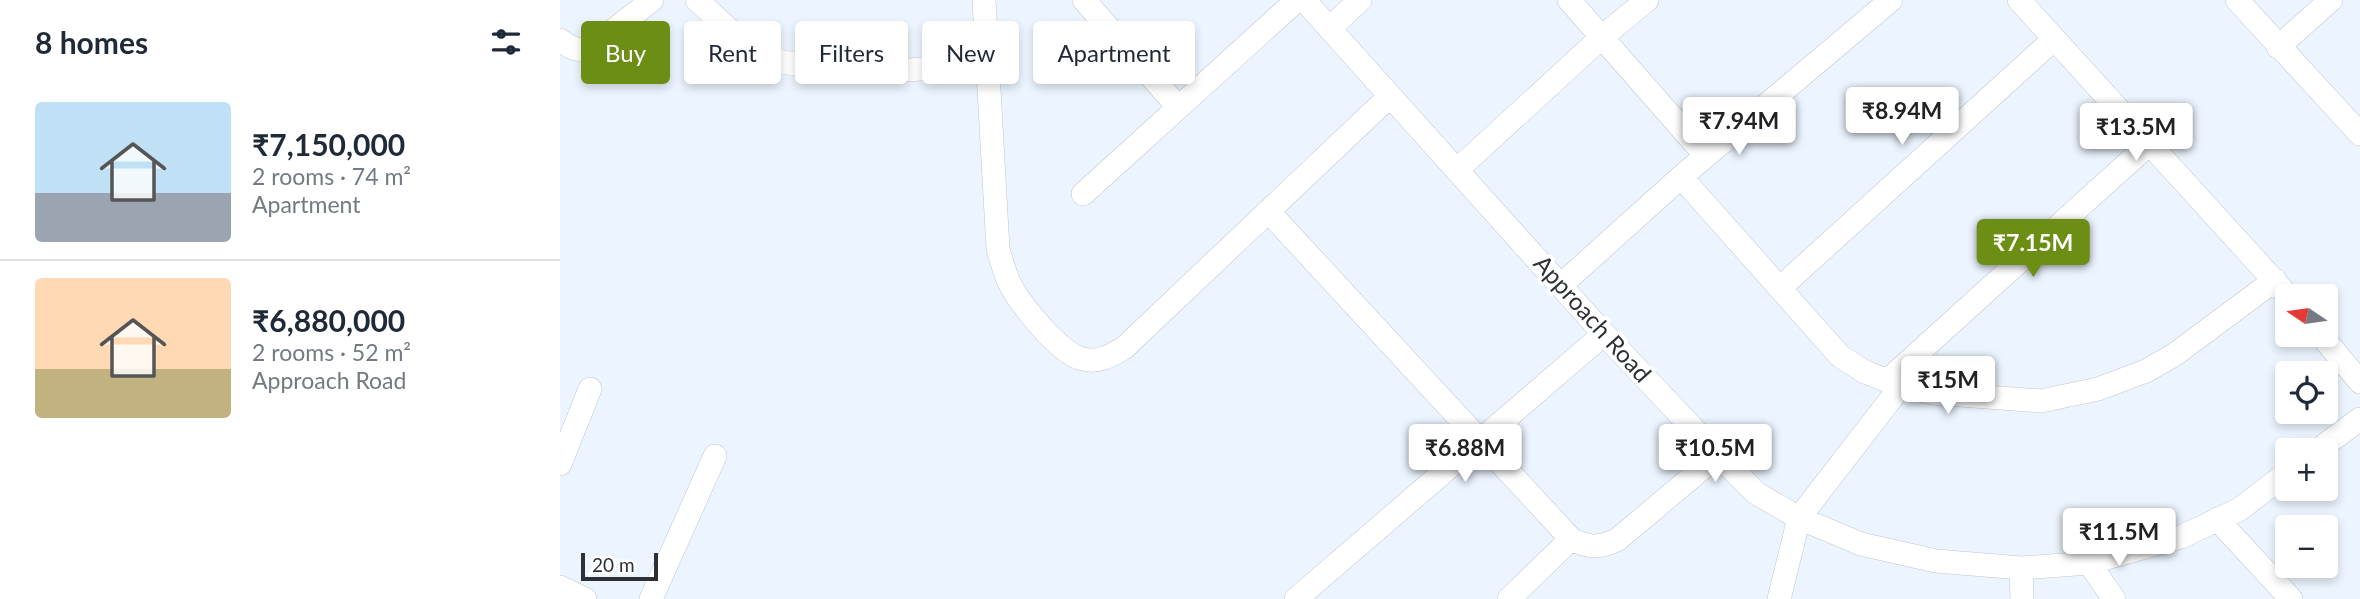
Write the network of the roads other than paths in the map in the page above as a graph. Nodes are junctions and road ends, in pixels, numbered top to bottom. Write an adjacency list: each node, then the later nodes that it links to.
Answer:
1 (652, 0): 18 (street)
2 (697, 0): 20 (street)
3 (984, 0): 14 (street)
4 (1084, 0): 23 (street)
5 (1297, 0): 23 (street)
6 (1304, 0): 15 (street, Approach Road)
7 (1360, 0): 15 (street)
8 (1569, 0): 16 (street)
9 (1647, 0): 16 (street)
10 (1891, 0): 26 (street)
11 (2019, 0): 17 (street)
12 (2237, 0): 19 (street)
13 (2331, 0): 19 (street)
14 (985, 21)
15 (1330, 28): 22 (street, Approach Road)
16 (1602, 37): 26 (street); 27 (street)
17 (2054, 39): 25 (street); 33 (street)
18 (560, 40)
19 (2278, 47): 24 (street)
20 (922, 69)
21 (988, 84): 30 (street)
22 (1390, 96): 27 (street, Approach Road); 30 (street)
23 (1178, 107): 29 (street)
24 (2360, 134)
25 (2149, 144): 31 (street); 37 (street)
26 (1706, 156): 28 (street)
27 (1457, 170): 32 (street, Approach Road)
28 (1681, 177): 32 (street); 33 (street)
29 (1083, 194)
30 (1268, 211): 42 (street)
31 (2277, 284)
32 (1561, 285): 35 (street, Approach Road)
33 (1780, 288): 37 (street)
34 (2275, 292): 37 (street)
35 (1604, 334): 42 (street); 43 (street, Approach Road)
36 (2331, 347): 38 (street)
37 (1894, 383): 47 (street)
38 (2360, 383)
39 (590, 389): 45 (street)
40 (2360, 419): 41 (street)
41 (2334, 438)
42 (1481, 442): 49 (street); 55 (street)
43 (1718, 455): 47 (street, Approach Road); 49 (street)
44 (715, 456): 54 (street)
45 (560, 464)
46 (2275, 482): 48 (street, Approach Road)
47 (1799, 518): 51 (street, Approach Road); 57 (street)
48 (2217, 519): 50 (street, Approach Road); 60 (street)
49 (1571, 539): 56 (street)
50 (2089, 563): 51 (street, Approach Road); 59 (street)
51 (2021, 568): 58 (street)
52 (560, 587): 53 (street)
53 (585, 599)
54 (651, 599)
55 (1296, 599)
56 (1509, 599)
57 (1779, 599)
58 (2022, 599)
59 (2114, 599)
60 (2291, 599)

